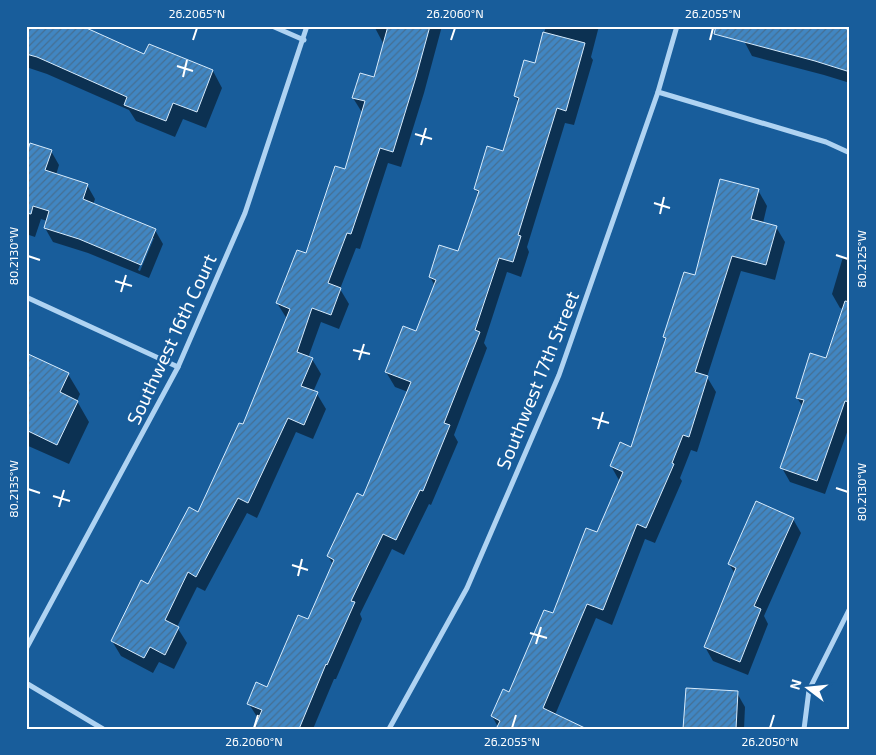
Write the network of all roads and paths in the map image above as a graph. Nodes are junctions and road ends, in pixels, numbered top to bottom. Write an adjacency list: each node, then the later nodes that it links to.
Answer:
1 (272, 26): 4 (street)
2 (308, 26): 4 (street, Southwest 16th Court)
3 (677, 26): 5 (street, Southwest 17th Street)
4 (304, 40): 8 (street, Southwest 16th Court)
5 (658, 92): 6 (street); 13 (street, Southwest 17th Street)
6 (850, 153)
7 (26, 297): 8 (street)
8 (178, 367): 10 (street, Southwest 16th Court)
9 (850, 608): 14 (street)
10 (26, 649)
11 (26, 683): 12 (street)
12 (103, 729)
13 (389, 729)
14 (804, 729)

